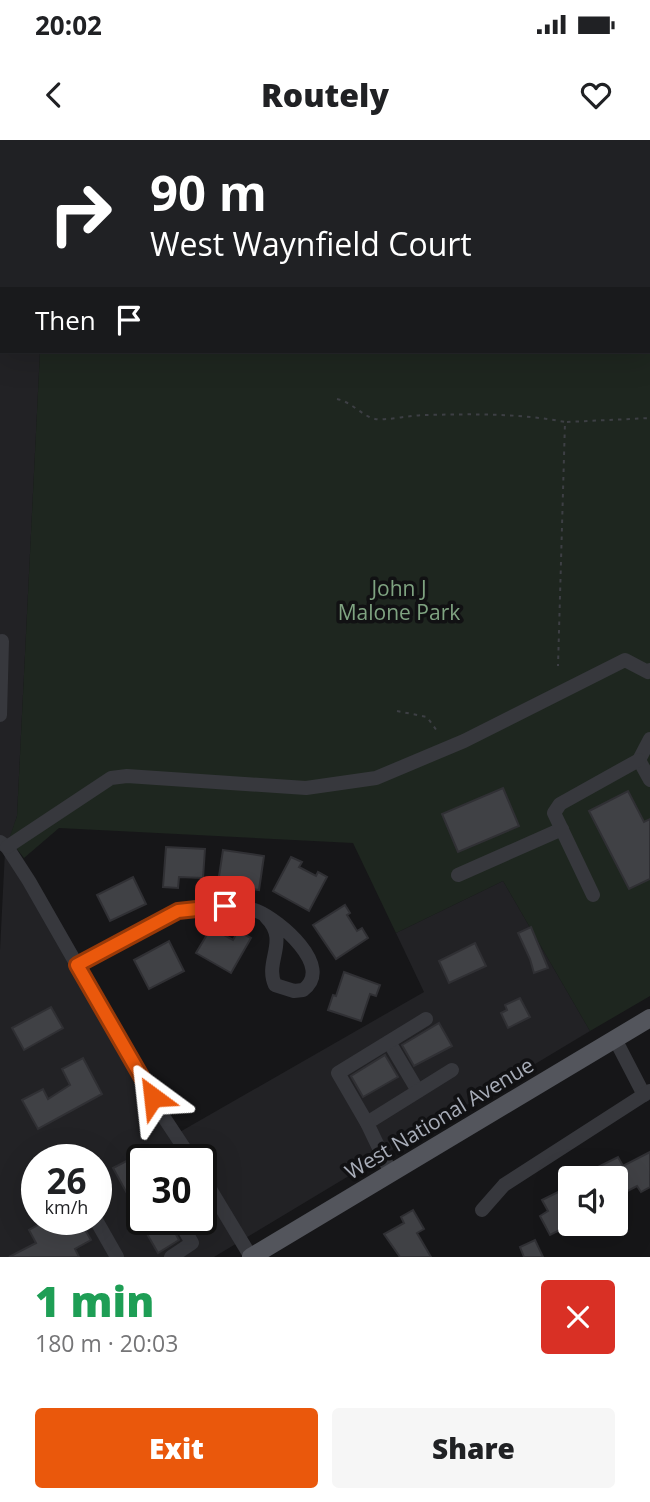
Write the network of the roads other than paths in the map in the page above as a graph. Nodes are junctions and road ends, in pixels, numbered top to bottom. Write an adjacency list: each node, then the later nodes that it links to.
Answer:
1 (2, 641): 3 (street)
2 (650, 670): 8 (street)
3 (0, 715)
4 (650, 739): 5 (street)
5 (639, 760): 6 (street); 7 (street)
6 (650, 780)
7 (562, 830): 9 (street); 10 (street)
8 (3, 845): 12 (street)
9 (458, 876)
10 (593, 895)
11 (266, 917): 11 (street); 12 (street)
12 (77, 965): 21 (street)
13 (650, 1018): 15 (main road, West National Avenue)
14 (426, 1019): 16 (street)
15 (615, 1039): 19 (street); 22 (main road, West National Avenue)
16 (389, 1042): 18 (street); 20 (street)
17 (452, 1070): 18 (street)
18 (418, 1091): 20 (street)
19 (647, 1093): 24 (street)
20 (367, 1123): 22 (street)
21 (181, 1144)
22 (391, 1173): 29 (main road, West National Avenue)
23 (217, 1204): 29 (street)
24 (482, 1210)
25 (105, 1235): 27 (street)
26 (187, 1235): 28 (street)
27 (117, 1257)
28 (171, 1257)
29 (251, 1257)

